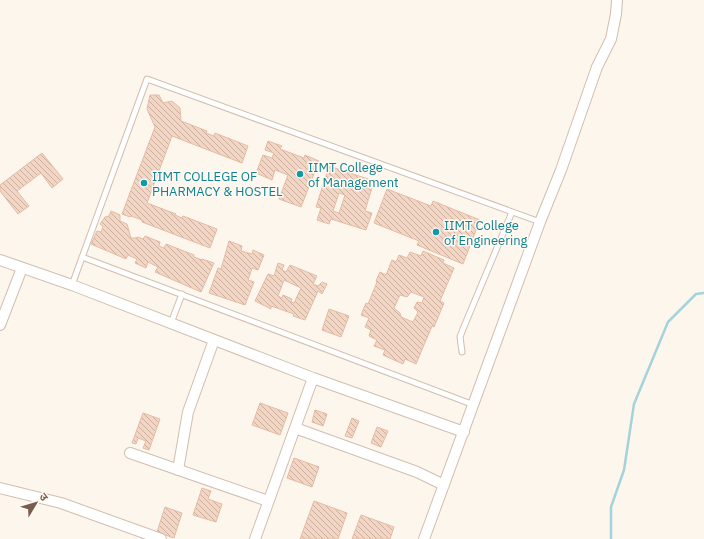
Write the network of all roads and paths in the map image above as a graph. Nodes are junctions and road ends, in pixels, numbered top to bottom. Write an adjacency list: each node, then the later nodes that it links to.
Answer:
1 (616, 0): 3 (street)
2 (512, 212): 3 (lane); 4 (lane); 12 (lane)
3 (540, 222): 14 (street)
4 (82, 257): 7 (lane); 8 (lane)
5 (0, 260): 6 (street)
6 (22, 268): 7 (street); 10 (street)
7 (72, 286): 9 (street)
8 (182, 294): 9 (lane); 14 (lane)
9 (171, 324): 11 (street)
10 (0, 325)
11 (214, 340): 13 (street); 18 (street)
12 (462, 352)
13 (313, 378): 15 (street); 16 (street)
14 (474, 405): 16 (street)
15 (295, 428): 19 (street); 21 (street)
16 (464, 432): 19 (street)
17 (130, 453): 18 (street)
18 (178, 470): 21 (street)
19 (444, 485): 24 (street)
20 (0, 488): 22 (street)
21 (268, 501): 23 (street)
22 (161, 539)
23 (256, 539)
24 (424, 539)

